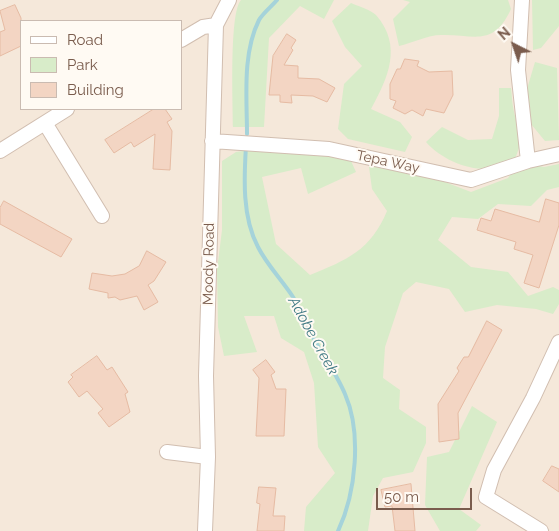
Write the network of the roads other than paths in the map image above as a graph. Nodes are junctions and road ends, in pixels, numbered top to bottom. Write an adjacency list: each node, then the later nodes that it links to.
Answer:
1 (229, 0): 3 (street, Moody Road)
2 (522, 0): 10 (street)
3 (216, 24): 4 (street); 7 (street, Moody Road)
4 (182, 39)
5 (65, 110): 6 (street)
6 (45, 123): 8 (street); 11 (street)
7 (212, 141): 10 (street, Tepa Way); 14 (street, Moody Road)
8 (0, 151)
9 (559, 154): 10 (street, Tepa Way)
10 (528, 161)
11 (102, 216)
12 (559, 342): 16 (street)
13 (167, 452): 14 (street)
14 (208, 457): 15 (street, Moody Road)
15 (205, 531)
16 (541, 531)

